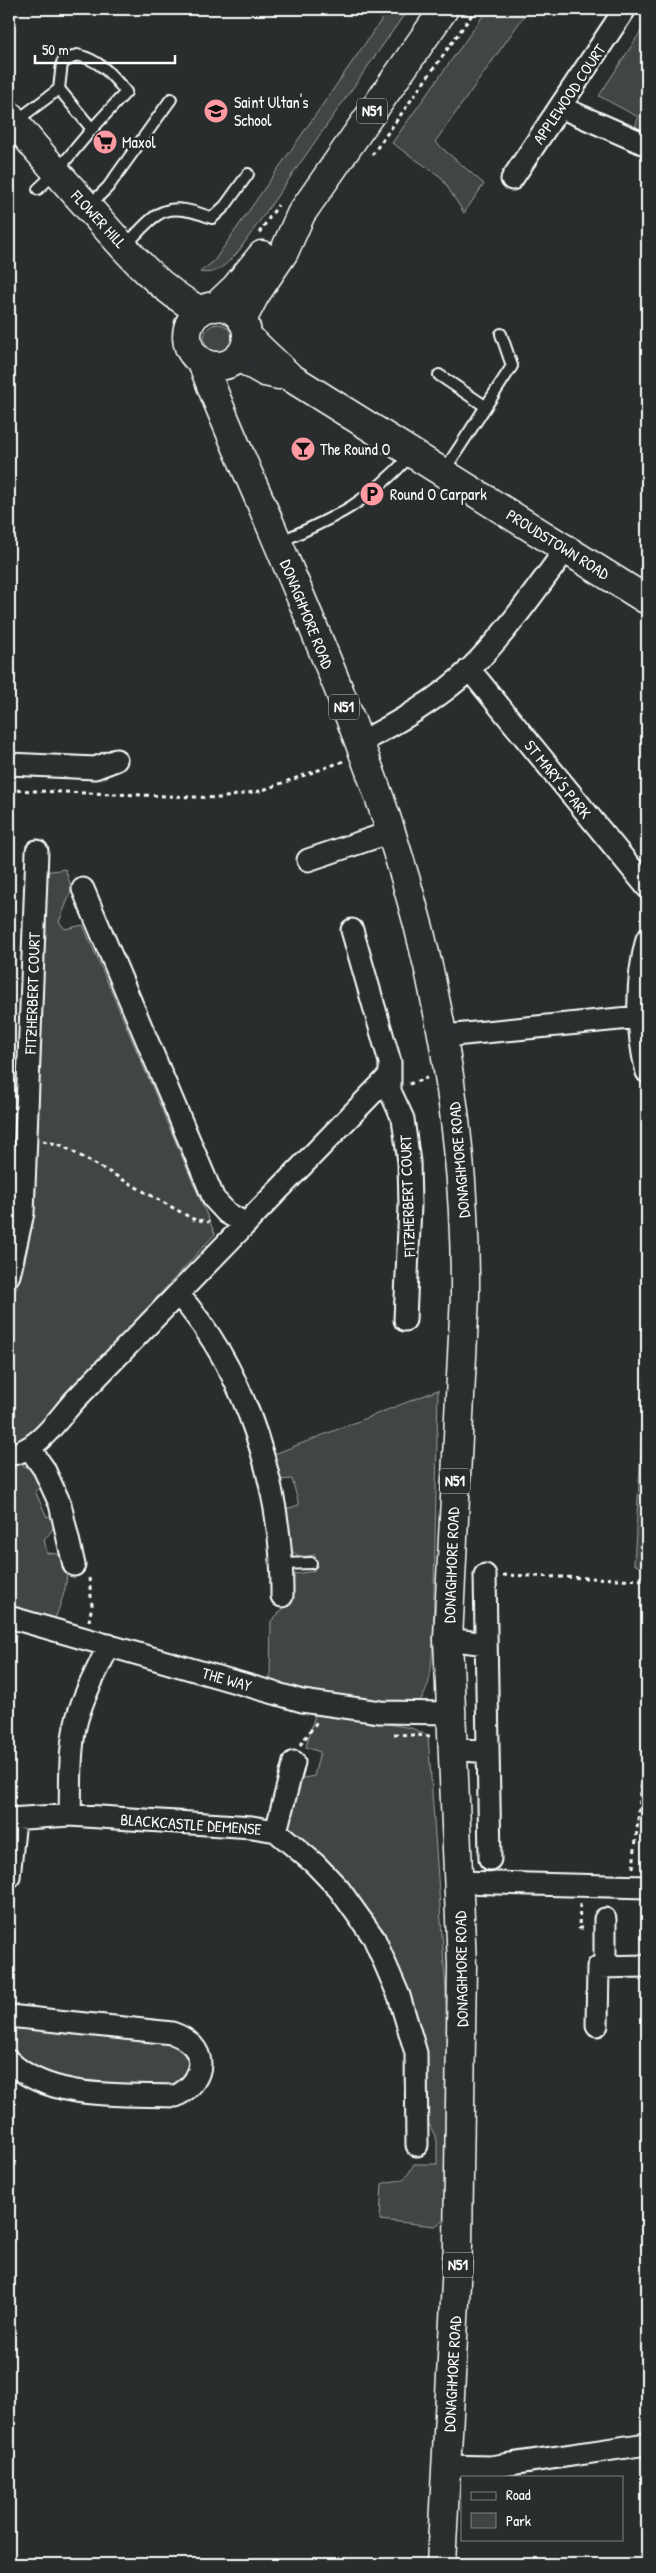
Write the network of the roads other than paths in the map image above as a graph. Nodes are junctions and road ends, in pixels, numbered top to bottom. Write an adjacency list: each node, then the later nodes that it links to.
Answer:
1 (444, 9): 13 (main road, N51)
2 (625, 9): 5 (street, APPLEWOOD COURT)
3 (58, 89): 6 (lane); 7 (lane); 7 (lane)
4 (171, 99): 12 (lane)
5 (560, 106): 8 (street); 10 (street, APPLEWOOD COURT)
6 (13, 126): 11 (main road, FLOWER HILL)
7 (92, 129): 11 (lane)
8 (647, 145)
9 (248, 174): 14 (lane)
10 (512, 179)
11 (47, 181): 12 (main road, FLOWER HILL)
12 (88, 207): 14 (main road, FLOWER HILL)
13 (301, 214): 15 (main road, N51); 17 (main road, N51)
14 (124, 247): 15 (main road, FLOWER HILL)
15 (208, 309): 17 (main road, FLOWER HILL); 17 (main road, N51)
16 (500, 334): 19 (lane)
17 (232, 348): 20 (main road, PROUDSTOWN ROAD); 22 (main road, DONAGHMORE ROAD / N51)
18 (439, 375): 19 (lane)
19 (486, 406): 21 (lane)
20 (413, 453): 21 (main road, PROUDSTOWN ROAD); 22 (lane)
21 (443, 471): 23 (main road, PROUDSTOWN ROAD)
22 (278, 543): 26 (main road, DONAGHMORE ROAD / N51)
23 (566, 549): 24 (main road, PROUDSTOWN ROAD); 25 (street)
24 (647, 600)
25 (469, 670): 26 (street); 32 (street, ST MARY'S PARK)
26 (361, 749): 29 (main road, DONAGHMORE ROAD / N51)
27 (116, 760): 28 (street)
28 (9, 764)
29 (391, 832): 31 (street); 37 (main road, DONAGHMORE ROAD / N51)
30 (37, 851): 40 (street, FITZHERBERT COURT)
31 (308, 860)
32 (647, 887)
33 (83, 889): 41 (street)
34 (352, 930): 39 (street, FITZHERBERT COURT)
35 (647, 939): 36 (street)
36 (640, 1017): 37 (street); 38 (street)
37 (444, 1036): 53 (main road, DONAGHMORE ROAD / N51)
38 (647, 1072)
39 (389, 1084): 41 (street); 44 (street, FITZHERBERT COURT)
40 (17, 1135): 42 (street, FITZHERBERT COURT)
41 (246, 1224): 43 (street)
42 (9, 1275)
43 (178, 1294): 45 (street); 48 (street)
44 (405, 1320)
45 (30, 1449): 46 (street); 49 (street)
46 (9, 1455)
47 (311, 1563): 48 (lane)
48 (283, 1564): 51 (street)
49 (74, 1566)
50 (485, 1575): 54 (street)
51 (282, 1596)
52 (9, 1617): 55 (street, THE WAY)
53 (448, 1639): 54 (street); 56 (main road, DONAGHMORE ROAD / N51)
54 (486, 1644): 58 (street)
55 (109, 1645): 56 (street, THE WAY); 60 (street)
56 (450, 1713): 57 (main road, DONAGHMORE ROAD / N51)
57 (442, 1743): 58 (street); 65 (main road, DONAGHMORE ROAD / N51)
58 (488, 1752): 63 (street)
59 (294, 1762): 62 (street)
60 (70, 1815): 61 (street, BLACKCASTLE DEMENSE); 62 (street, BLACKCASTLE DEMENSE)
61 (12, 1819): 64 (street, BLACKCASTLE DEMENSE)
62 (276, 1831): 73 (street, BLACKCASTLE DEMENSE)
63 (490, 1860)
64 (9, 1877)
65 (459, 1882): 66 (street); 75 (main road, DONAGHMORE ROAD / N51)
66 (639, 1887)
67 (605, 1919): 68 (street)
68 (605, 1965): 69 (street); 71 (street)
69 (647, 1966)
70 (9, 2016): 72 (street)
71 (597, 2025)
72 (9, 2061)
73 (417, 2145)
74 (647, 2444): 75 (street)
75 (446, 2466): 76 (main road, DONAGHMORE ROAD / N51)
76 (441, 2564)

